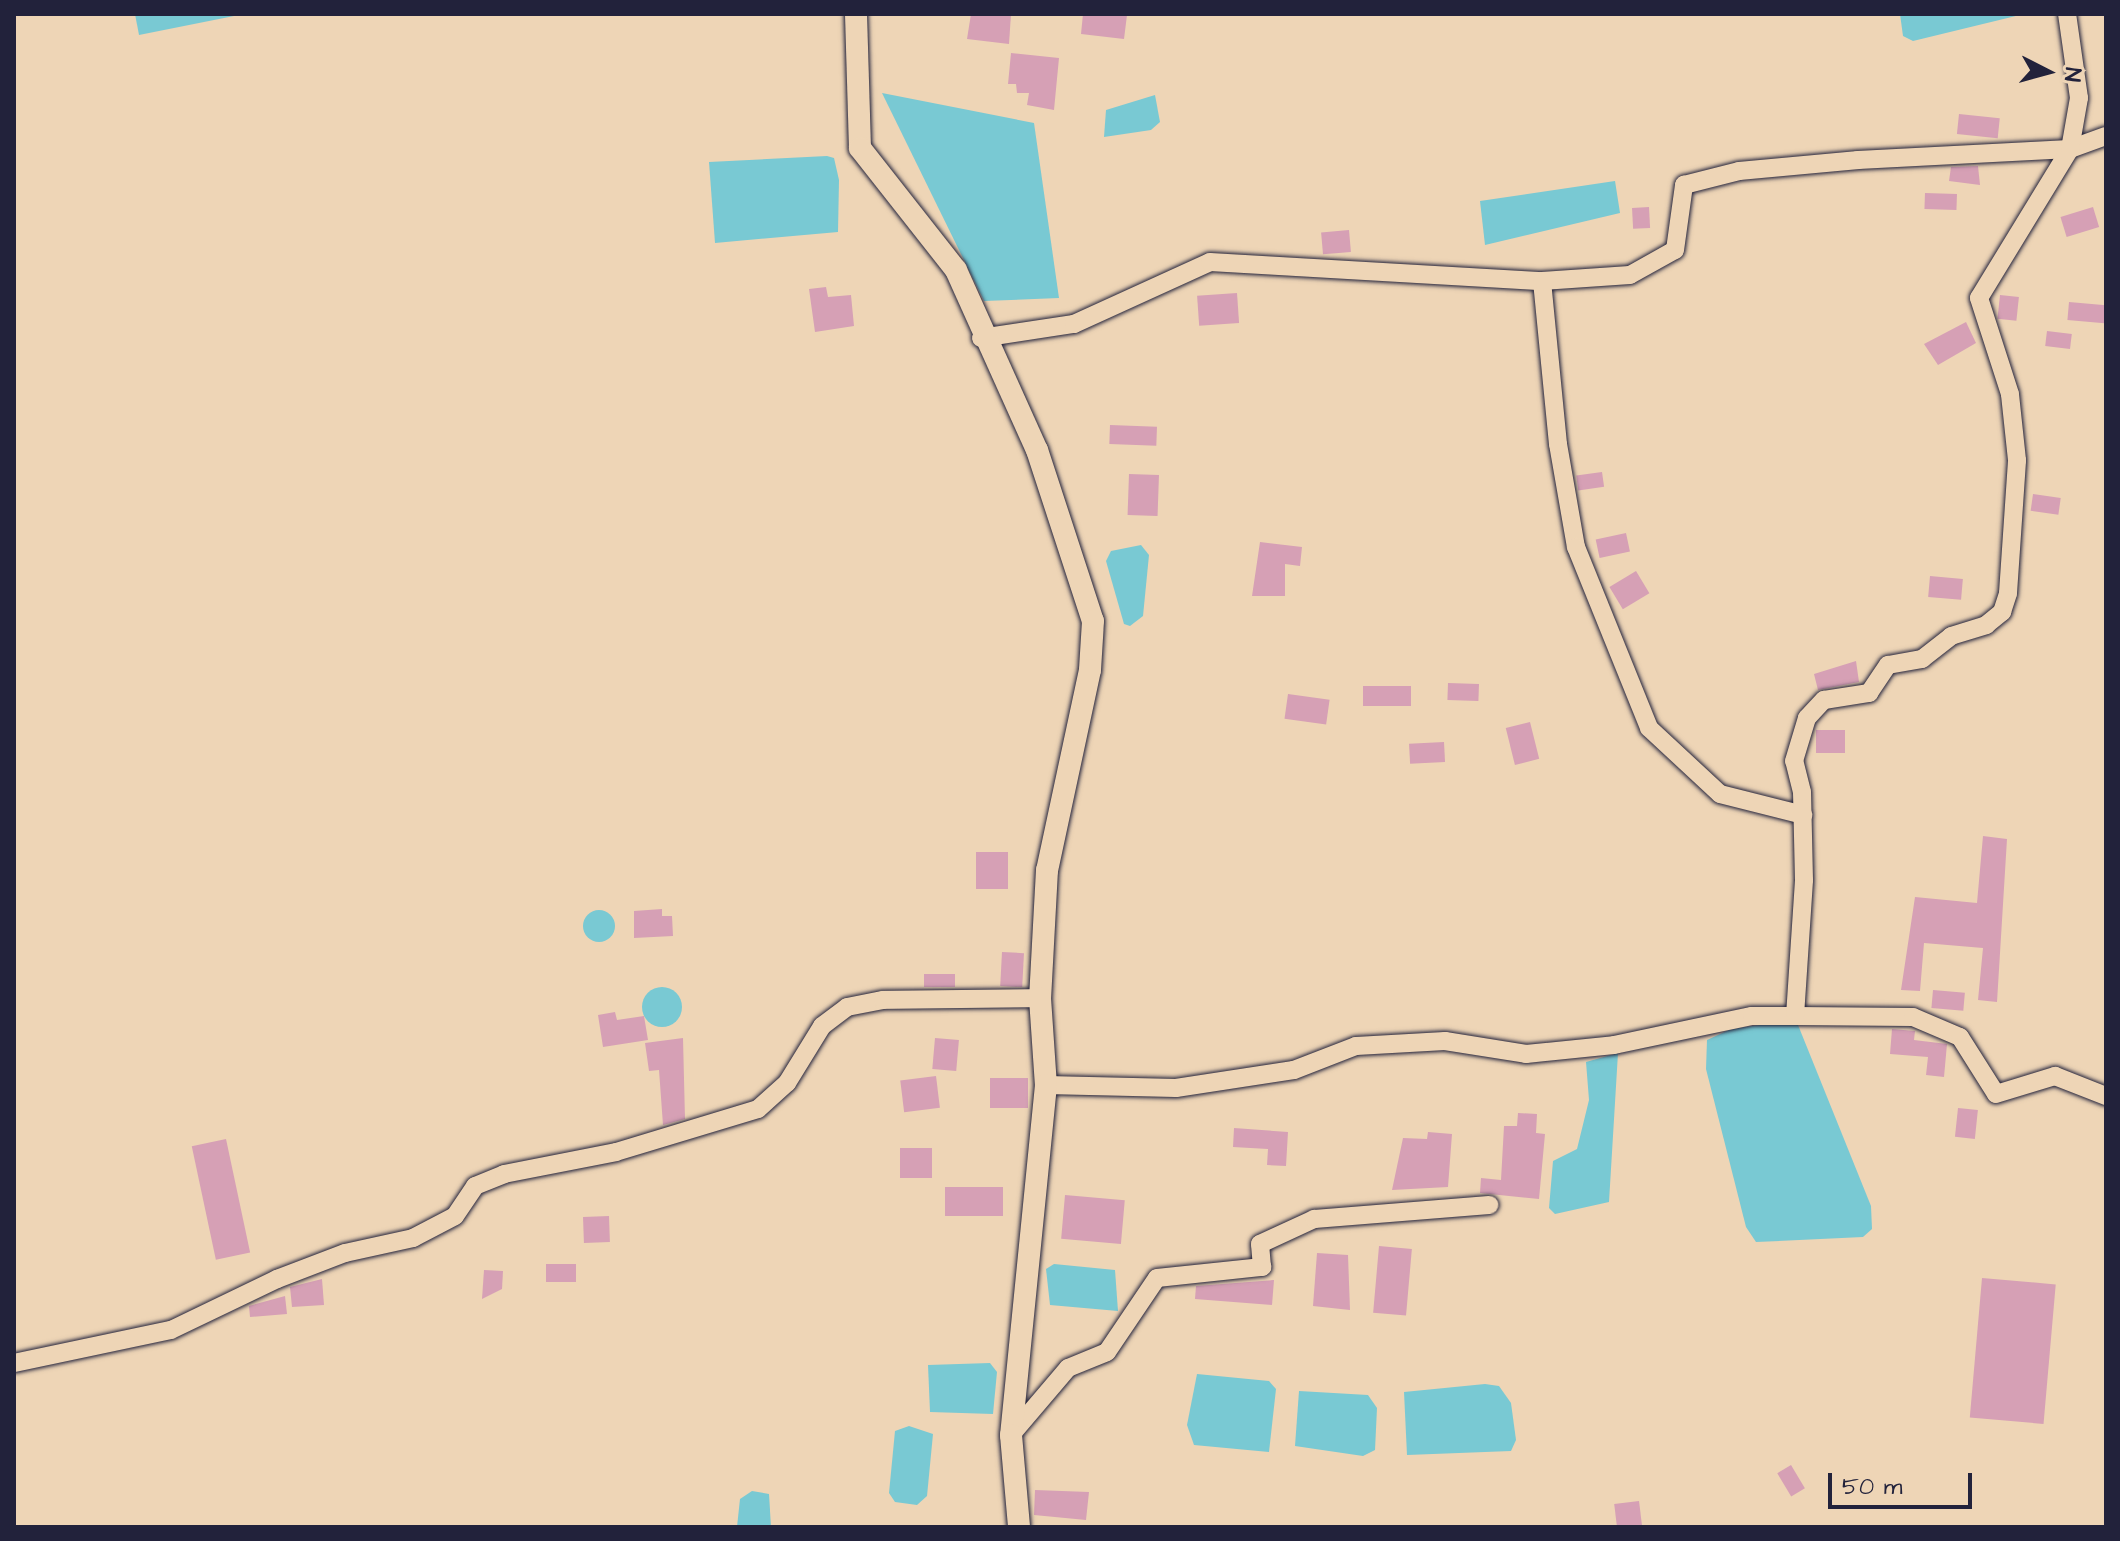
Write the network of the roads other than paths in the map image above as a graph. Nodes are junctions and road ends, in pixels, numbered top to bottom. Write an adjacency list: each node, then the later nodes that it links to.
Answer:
1 (856, 14): 6 (street)
2 (2067, 14): 4 (street)
3 (2106, 136): 4 (street)
4 (2070, 149): 5 (street); 7 (street)
5 (1542, 281): 6 (street); 7 (street)
6 (981, 338): 8 (street)
7 (1803, 815): 9 (street)
8 (1040, 998): 10 (street); 13 (street)
9 (1795, 1016): 10 (street); 11 (street)
10 (1046, 1085): 14 (street)
11 (2106, 1096)
12 (1489, 1205): 14 (street)
13 (14, 1363)
14 (1011, 1435): 15 (street)
15 (1019, 1527)

